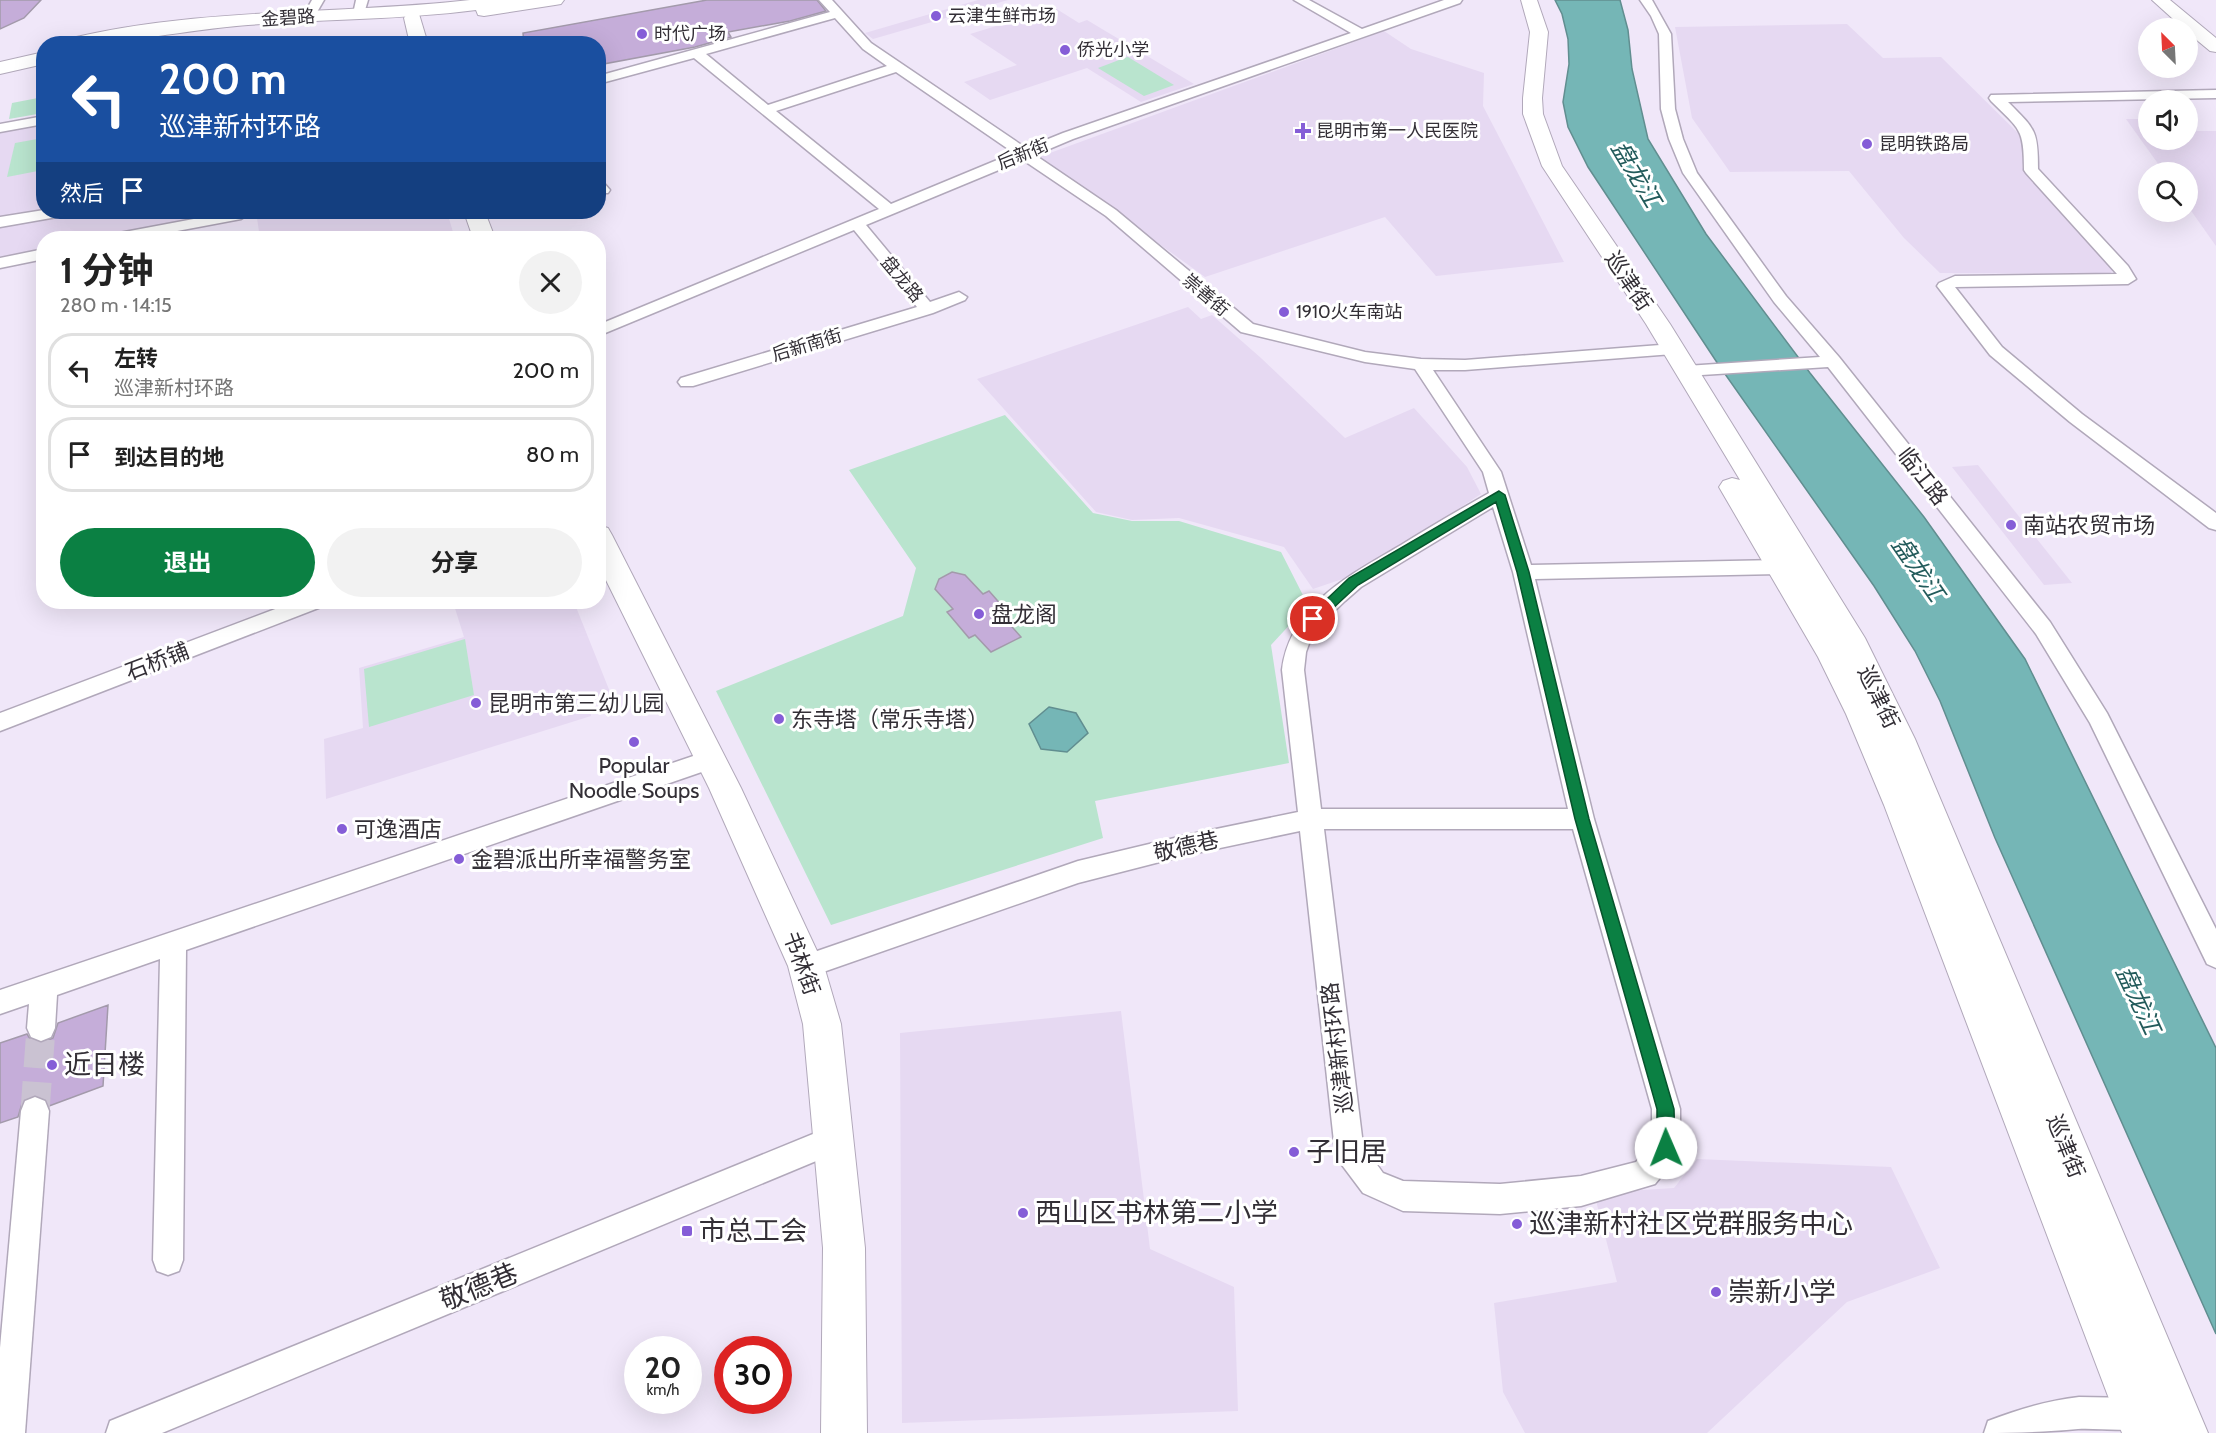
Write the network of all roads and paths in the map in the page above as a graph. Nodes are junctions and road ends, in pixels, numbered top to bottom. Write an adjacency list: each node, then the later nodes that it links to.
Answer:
1 (318, 0): 13 (street)
2 (506, 0): 11 (main road, 金碧路)
3 (555, 0): 14 (main road, 金碧路)
4 (825, 0): 12 (street, 崇善街)
5 (1300, 0): 15 (street)
6 (1456, 0): 15 (street, 后新街)
7 (1514, 0): 43 (main road, 巡津街)
8 (1529, 0): 43 (main road, 巡津街)
9 (1646, 0): 44 (street, 临江路)
10 (2160, 0): 19 (main road)
11 (360, 7): 13 (main road, 金碧路)
12 (837, 14): 21 (street); 24 (street, 崇善街)
13 (309, 16): 16 (main road, 金碧路)
14 (413, 18): 17 (main road, 金碧路); 18 (main road)
15 (1361, 33): 31 (street, 后新街)
16 (123, 36)
17 (184, 36)
18 (416, 36)
19 (2216, 48)
20 (36, 51): 22 (main road)
21 (695, 52): 26 (street); 28 (street)
22 (0, 58)
23 (36, 60): 25 (main road)
24 (897, 67): 28 (street); 31 (street, 崇善街)
25 (0, 68)
26 (606, 78)
27 (2216, 94): 48 (street)
28 (767, 110): 32 (street)
29 (36, 121): 30 (street)
30 (0, 128)
31 (1022, 154): 32 (street, 后新街); 45 (street, 崇善街)
32 (889, 210): 36 (street, 后新街)
33 (36, 216): 35 (street)
34 (216, 219): 37 (street)
35 (0, 222)
36 (856, 223): 41 (street, 盘龙路); 42 (street, 后新街)
37 (155, 231)
38 (36, 256): 39 (street)
39 (0, 263)
40 (959, 297): 41 (street, 盘龙路)
41 (927, 309): 46 (street, 后新南街)
42 (606, 328)
43 (1681, 360): 44 (street, 崇善街); 45 (street, 崇善街); 50 (main road, 巡津街); 71 (main road, 巡津街)
44 (1833, 362): 58 (street, 临江路)
45 (1420, 364): 47 (street)
46 (687, 382)
47 (1499, 495): 51 (street, 巡津新村环路); 55 (street, 巡津新村环路)
48 (2216, 523)
49 (606, 551): 54 (main road, 书林街)
50 (1779, 567): 51 (street); 66 (main road, 巡津街)
51 (1523, 572): 56 (street, 巡津新村环路)
52 (296, 609): 53 (street, 石桥铺)
53 (0, 722)
54 (711, 759): 57 (street); 59 (main road, 书林街)
55 (1310, 819): 56 (street, 敬德巷); 56 (street, 巡津新村环路); 59 (street, 敬德巷)
56 (1582, 819)
57 (173, 943): 60 (street); 65 (street)
58 (2216, 956)
59 (806, 966): 64 (main road, 书林街)
60 (44, 987): 61 (street); 62 (street)
61 (0, 1002)
62 (41, 1028)
63 (35, 1111): 67 (street)
64 (835, 1139): 68 (street, 敬德巷); 69 (main road, 书林街)
65 (168, 1260)
66 (2141, 1424): 70 (street)
67 (9, 1433)
68 (122, 1433)
69 (844, 1433)
70 (2000, 1433)
71 (2185, 1433)

